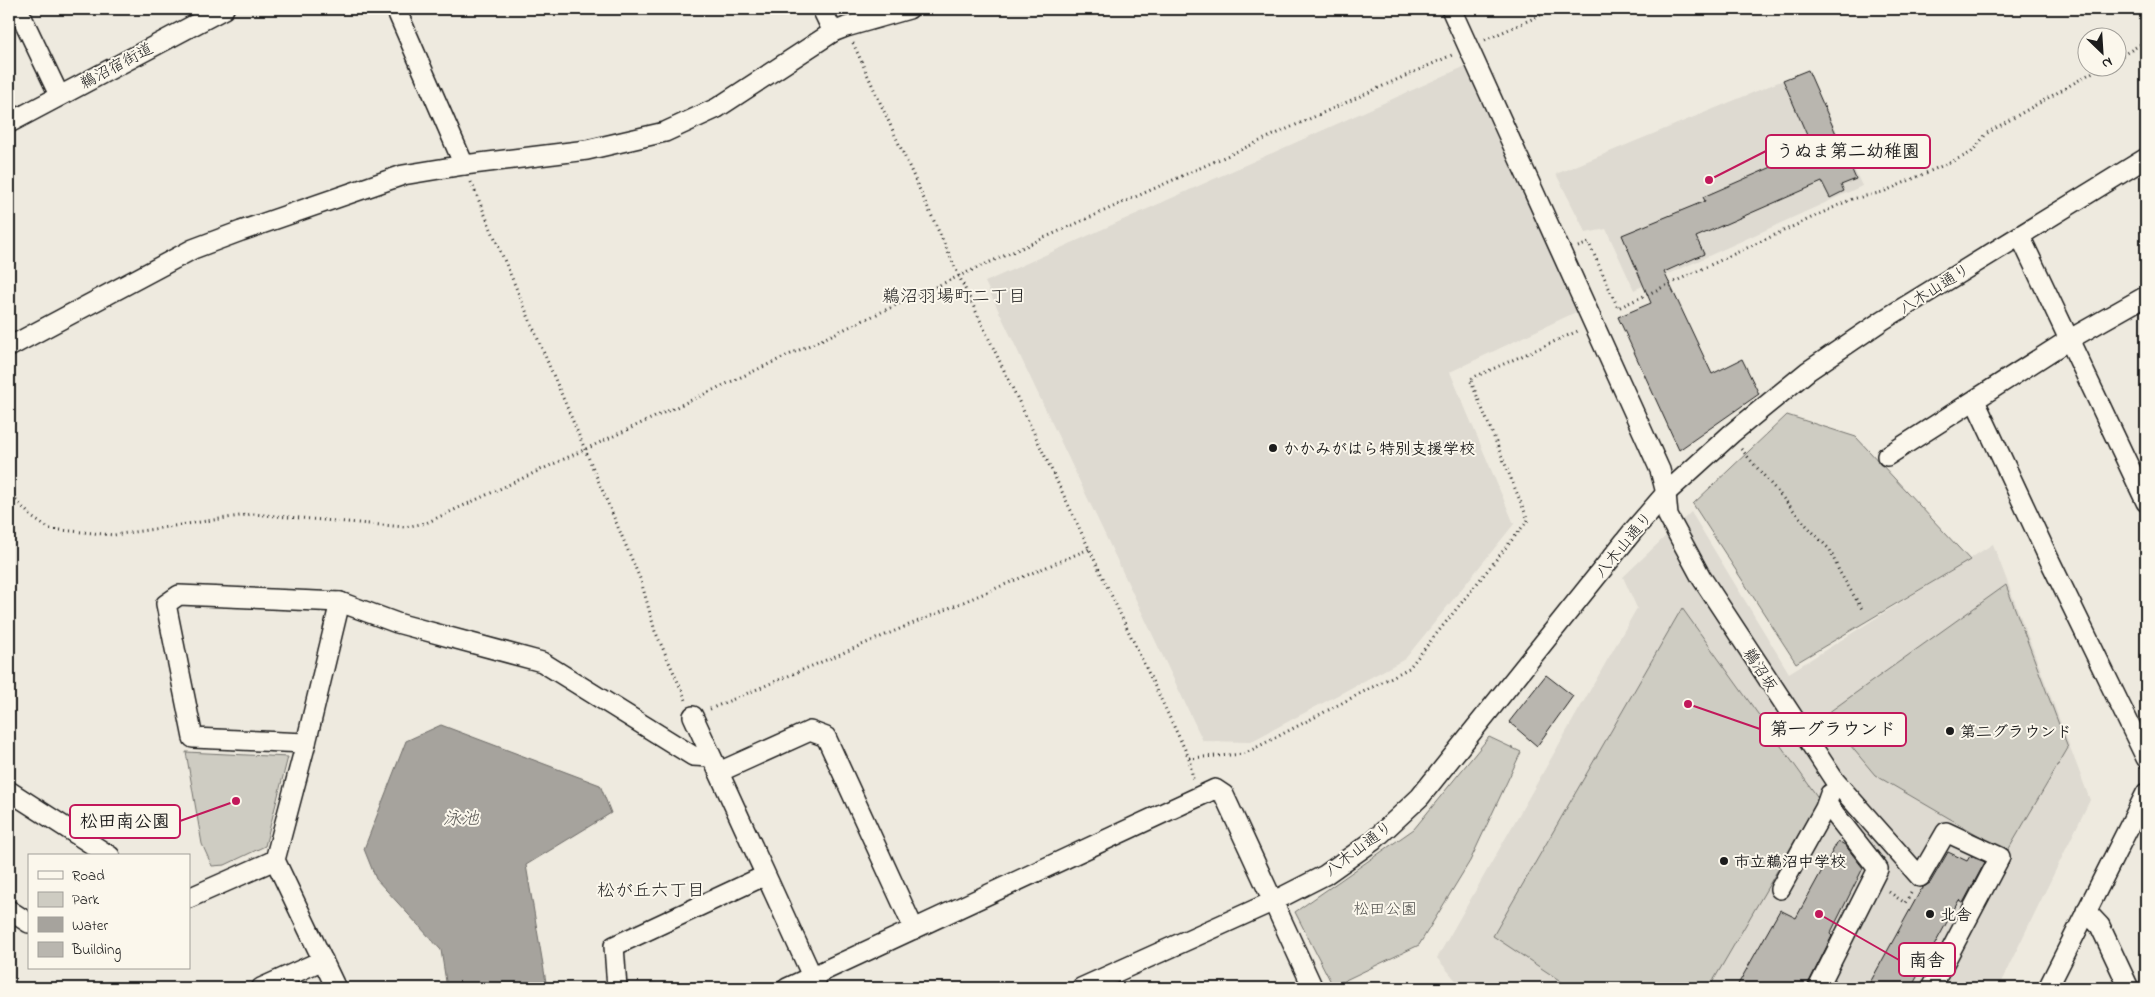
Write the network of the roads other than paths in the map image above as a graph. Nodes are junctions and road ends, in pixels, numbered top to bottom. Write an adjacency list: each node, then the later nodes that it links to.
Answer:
1 (18, 9): 8 (street)
2 (224, 9): 8 (street, 鵜沼宿街道)
3 (396, 9): 11 (street)
4 (822, 9): 7 (street)
5 (909, 9): 7 (street)
6 (1451, 9): 18 (street, 鵜沼坂)
7 (839, 30): 11 (street)
8 (59, 95): 9 (street, 鵜沼宿街道)
9 (9, 123)
10 (2146, 158): 12 (street, 八木山通り)
11 (464, 165): 15 (street)
12 (2020, 236): 14 (street); 18 (street, 八木山通り)
13 (2146, 296): 14 (street)
14 (2070, 339): 16 (street); 19 (street)
15 (9, 347)
16 (1974, 401): 17 (street); 23 (street)
17 (1887, 456)
18 (1666, 493): 25 (street, 鵜沼坂); 34 (street, 八木山通り)
19 (2146, 502)
20 (340, 602): 22 (street); 22 (street); 24 (street)
21 (693, 716): 24 (street)
22 (306, 743): 30 (street)
23 (2146, 758)
24 (715, 764): 31 (street); 38 (street)
25 (1835, 781): 28 (street); 48 (street, 鵜沼坂)
26 (9, 791): 29 (street)
27 (2146, 793): 36 (street)
28 (1827, 804): 32 (street); 47 (street)
29 (107, 854)
30 (275, 860): 33 (street); 39 (street)
31 (764, 876): 40 (street); 43 (street)
32 (1780, 889)
33 (190, 898)
34 (1274, 901): 38 (street); 45 (street, 八木山通り); 46 (street)
35 (9, 910): 37 (street)
36 (2086, 911): 49 (street); 50 (street)
37 (28, 922)
38 (914, 929): 40 (street)
39 (323, 960): 41 (street); 42 (street)
40 (814, 982): 44 (street)
41 (261, 988)
42 (336, 988)
43 (617, 988)
44 (788, 988)
45 (1081, 988)
46 (1313, 988)
47 (1818, 988)
48 (1931, 988)
49 (2048, 988)
50 (2129, 988)

